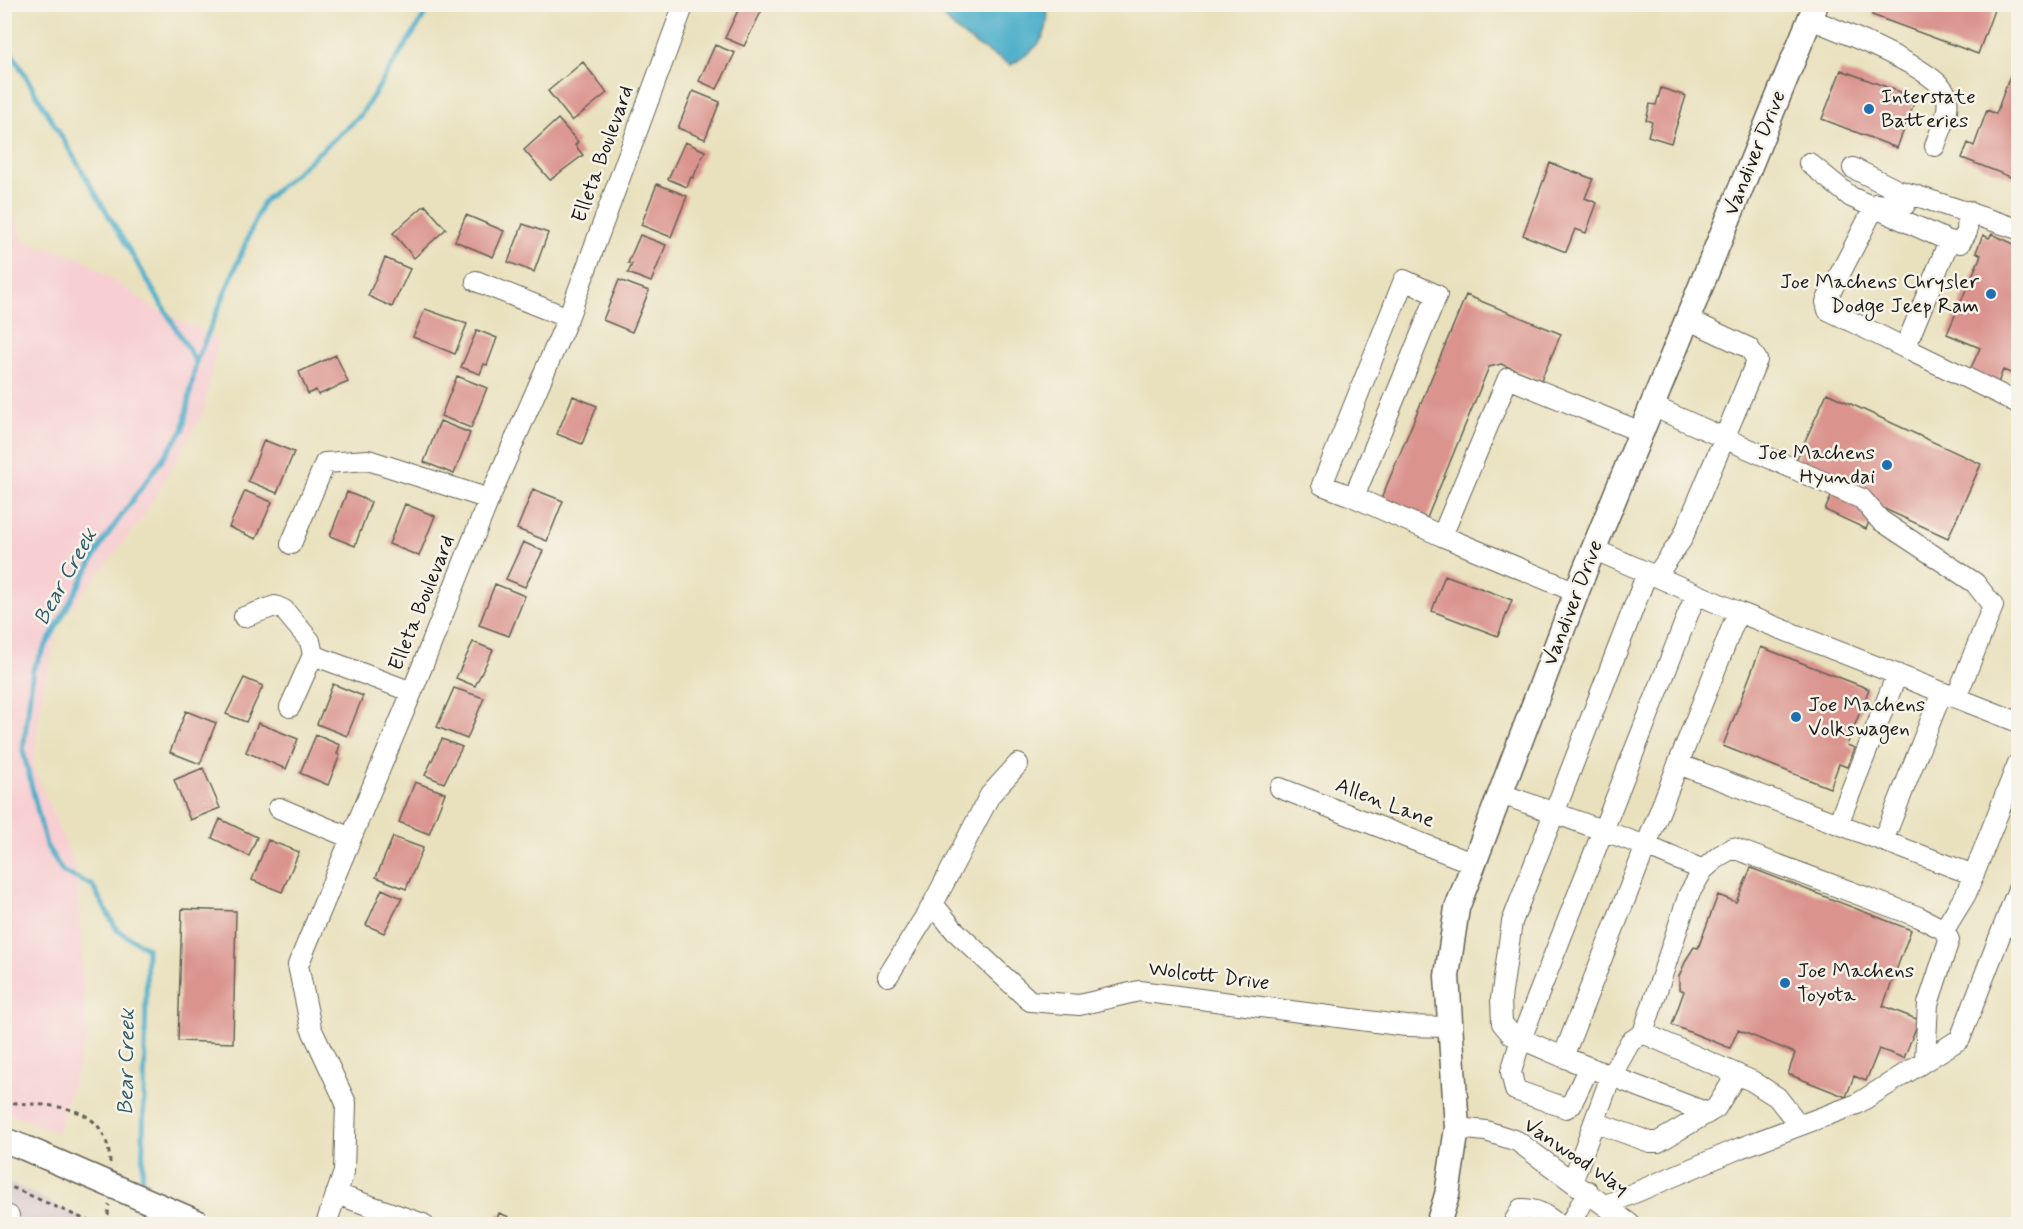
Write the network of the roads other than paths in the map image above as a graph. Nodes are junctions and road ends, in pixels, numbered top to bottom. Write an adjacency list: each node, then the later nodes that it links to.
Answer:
1 (684, 4): 12 (street, Elleta Boulevard)
2 (1813, 12): 3 (street); 13 (main road, Vandiver Drive)
3 (1935, 146)
4 (1809, 163): 7 (street)
5 (1854, 168): 6 (street)
6 (1911, 194): 7 (street); 8 (street)
7 (1872, 207): 10 (street); 14 (street)
8 (1968, 210): 9 (street); 10 (street)
9 (2019, 229)
10 (1949, 241): 14 (street)
11 (476, 281): 12 (street)
12 (568, 318): 20 (street, Elleta Boulevard)
13 (1687, 319): 16 (main road, Vandiver Drive); 18 (street)
14 (1905, 348): 15 (street)
15 (2019, 403)
16 (1652, 406): 17 (main road, Vandiver Drive); 18 (street)
17 (1641, 432): 21 (street); 23 (main road, Vandiver Drive)
18 (1724, 438): 24 (street); 32 (street)
19 (1354, 497): 19 (street); 21 (street)
20 (489, 499): 22 (street); 31 (street, Elleta Boulevard)
21 (1442, 536): 25 (street)
22 (291, 544)
23 (1593, 549): 24 (street); 25 (main road, Vandiver Drive)
24 (1651, 575): 26 (street); 41 (street)
25 (1576, 592): 39 (main road, Vandiver Drive)
26 (1696, 594): 27 (street); 43 (street)
27 (1738, 612): 30 (street); 37 (street)
28 (244, 617): 29 (street)
29 (313, 655): 31 (street); 33 (street)
30 (1897, 674): 32 (street); 42 (street)
31 (412, 692): 44 (street, Elleta Boulevard)
32 (1949, 695): 34 (street); 45 (street)
33 (290, 707)
34 (2019, 722)
35 (2019, 763): 49 (street)
36 (1018, 764): 51 (street)
37 (1678, 764): 42 (street); 46 (street)
38 (1280, 788): 47 (street, Allen Lane)
39 (1499, 794): 41 (street); 47 (main road, Vandiver Drive)
40 (279, 808): 44 (street)
41 (1555, 814): 43 (street); 56 (street)
42 (1838, 824): 45 (street)
43 (1604, 831): 46 (street); 56 (street)
44 (351, 838): 68 (street, Elleta Boulevard)
45 (1883, 841): 49 (street)
46 (1646, 846): 48 (street); 57 (street)
47 (1472, 862): 54 (main road, Vandiver Drive)
48 (1703, 870): 52 (street); 55 (street)
49 (1974, 875): 52 (street)
50 (2019, 890): 58 (street)
51 (933, 904): 53 (street); 54 (street, Wolcott Drive)
52 (1944, 930): 58 (street)
53 (888, 976)
54 (1449, 1027): 65 (main road, Vandiver Drive)
55 (1643, 1033): 60 (street); 61 (street)
56 (1521, 1039): 57 (street); 59 (street)
57 (1563, 1057): 59 (street)
58 (1926, 1060): 64 (street)
59 (1589, 1067): 61 (street)
60 (1737, 1074): 62 (street); 64 (street)
61 (1611, 1076): 62 (street); 63 (street)
62 (1707, 1113): 63 (street)
63 (1594, 1122): 67 (street)
64 (1799, 1125): 69 (street)
65 (1457, 1128): 67 (street, Vanwood Way); 73 (main road, Vandiver Drive)
66 (15, 1144): 70 (main road, bridge)
67 (1581, 1185): 69 (street, Vanwood Way); 76 (street)
68 (336, 1194): 71 (street, Elleta Boulevard); 72 (street)
69 (1606, 1205): 77 (street, Vanwood Way)
70 (201, 1224)
71 (326, 1224)
72 (423, 1224)
73 (1438, 1224)
74 (1513, 1224): 75 (street)
75 (1557, 1224)
76 (1570, 1224)
77 (1630, 1224)

